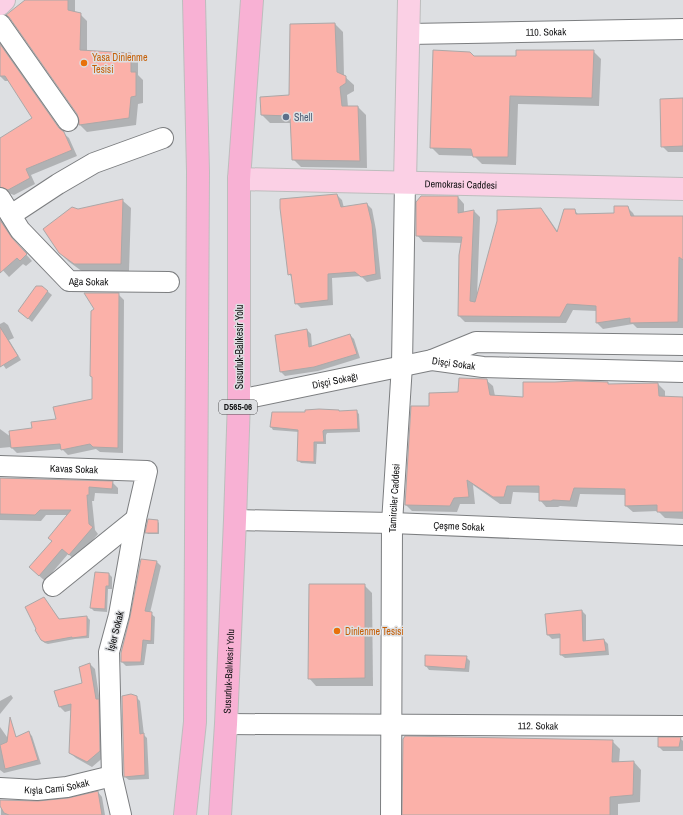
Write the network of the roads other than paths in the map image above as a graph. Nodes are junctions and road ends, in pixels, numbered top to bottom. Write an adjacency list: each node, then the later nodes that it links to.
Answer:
1 (4, 0): 5 (main road)
2 (194, 0): 35 (highway)
3 (252, 0): 11 (highway, Susurluk-Balıkesir Yolu / D565-06)
4 (410, 0): 8 (main road)
5 (0, 4)
6 (0, 24): 9 (street)
7 (683, 29): 8 (street, 110. Sokak)
8 (409, 34): 12 (main road)
9 (68, 121)
10 (163, 138): 15 (street)
11 (239, 179): 12 (main road, Demokrasi Caddesi); 21 (highway, Susurluk-Balıkesir Yolu / D565-06)
12 (405, 182): 13 (main road, Demokrasi Caddesi); 19 (street, Tamirciler Caddesi)
13 (683, 189)
14 (0, 198): 15 (street, Ağa Sokak)
15 (11, 215): 16 (street, Ağa Sokak)
16 (169, 282)
17 (683, 346): 18 (street, Dişçi Sokak)
18 (432, 360): 19 (street, Dişçi Sokağı); 20 (street, Dişçi Sokak)
19 (402, 366): 21 (street, Dişçi Sokağı); 26 (street, Tamirciler Caddesi)
20 (683, 372)
21 (239, 400): 25 (highway, Susurluk-Balıkesir Yolu / D565-06)
22 (0, 466): 23 (street, Kavas Sokak)
23 (147, 471): 24 (street, İşler Sokak)
24 (136, 519): 28 (street); 32 (street, İşler Sokak)
25 (235, 520): 26 (street, Çeşme Sokak); 29 (highway, Susurluk-Balıkesir Yolu / D565-06)
26 (392, 522): 27 (street, Çeşme Sokak); 30 (street, Tamirciler Caddesi)
27 (683, 536)
28 (53, 586)
29 (226, 724): 30 (street, 112. Sokak); 36 (highway, Susurluk-Balıkesir Yolu / D565-06)
30 (392, 726): 31 (street, 112. Sokak); 37 (street, Tamirciler Caddesi)
31 (683, 726)
32 (112, 776): 33 (street, Kışla Cami Sokak); 34 (street, İşler Sokak)
33 (0, 788)
34 (121, 815)
35 (184, 815)
36 (220, 815)
37 (392, 815)

